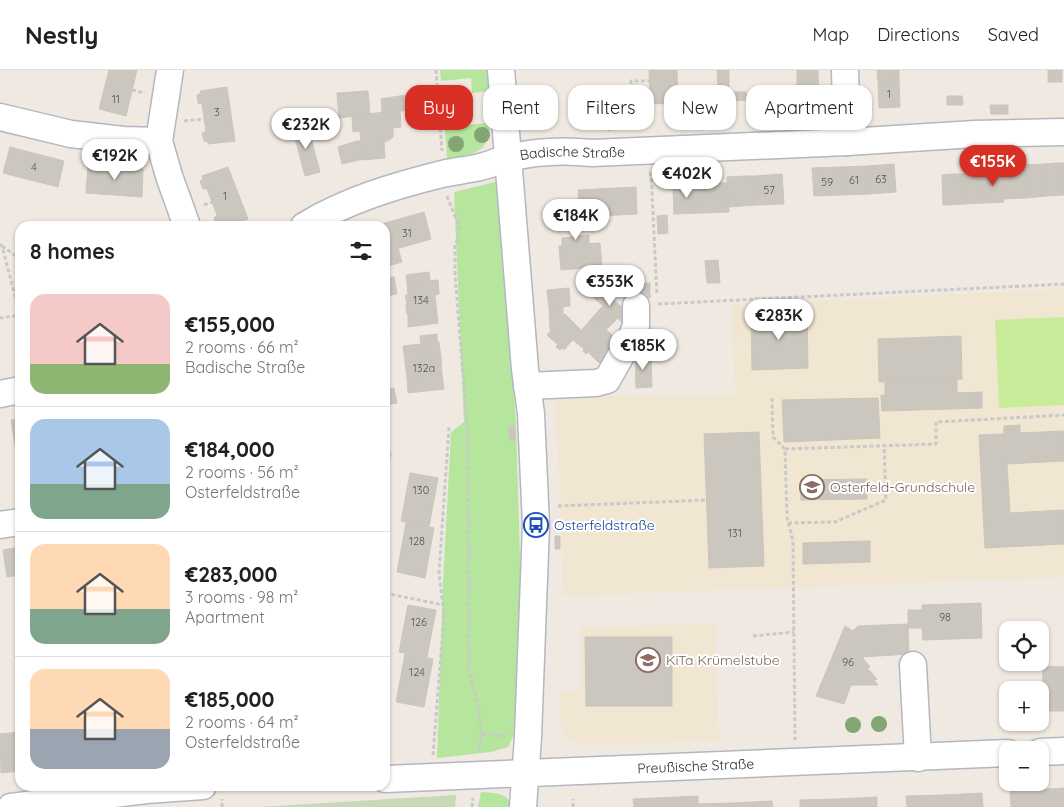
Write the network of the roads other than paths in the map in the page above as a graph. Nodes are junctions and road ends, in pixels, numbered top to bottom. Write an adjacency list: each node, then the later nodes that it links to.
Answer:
1 (170, 70): 6 (street)
2 (500, 70): 8 (street)
3 (845, 70): 7 (street)
4 (0, 117): 6 (street)
5 (1064, 132): 7 (street, Badische Straße)
6 (159, 141): 9 (street)
7 (846, 142): 8 (street, Badische Straße)
8 (508, 158): 10 (street, Badische Straße); 12 (street)
9 (185, 221)
10 (313, 221)
11 (636, 306): 12 (street)
12 (527, 386): 22 (street)
13 (15, 391): 14 (street)
14 (0, 394)
15 (15, 523): 16 (street)
16 (0, 525)
17 (913, 665): 21 (street)
18 (1064, 750): 19 (street)
19 (1049, 751)
20 (999, 754): 21 (street, Preußische Straße)
21 (918, 758): 22 (street, Preußische Straße)
22 (526, 773): 23 (street, Preußische Straße); 26 (street)
23 (390, 779)
24 (139, 791): 25 (street)
25 (11, 807)
26 (523, 807)

